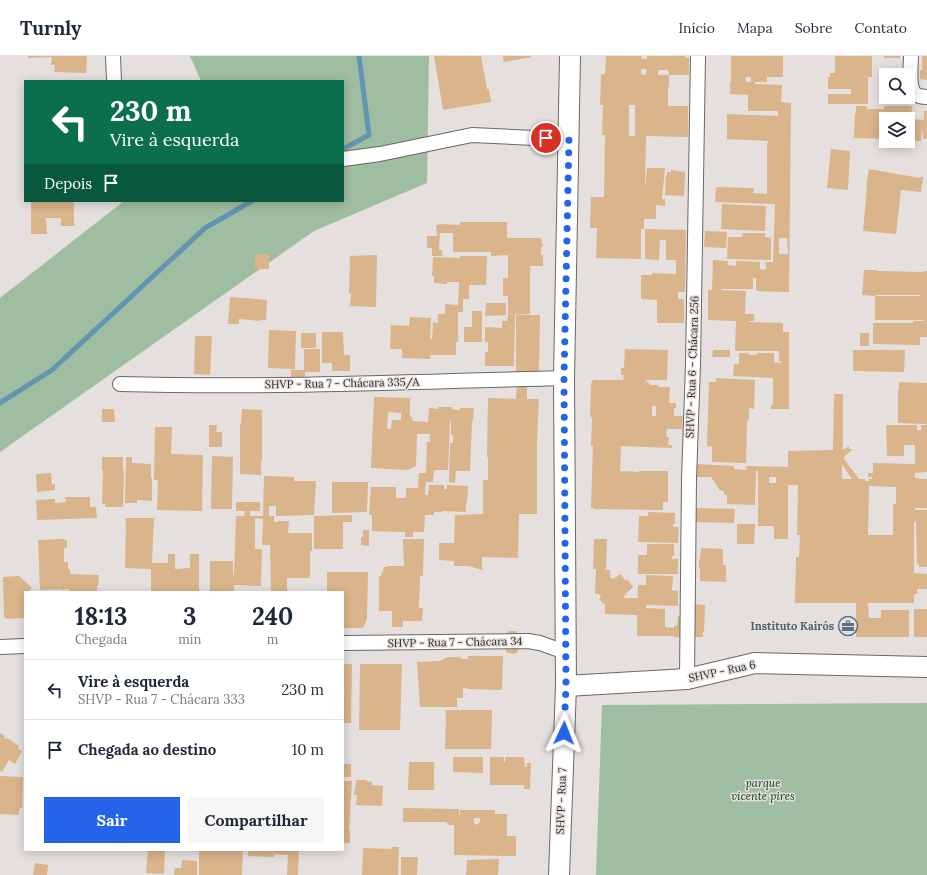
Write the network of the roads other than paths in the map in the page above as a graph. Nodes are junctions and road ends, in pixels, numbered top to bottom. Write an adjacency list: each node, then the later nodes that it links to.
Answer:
1 (113, 56): 5 (street)
2 (570, 56): 7 (street, SHVP - Rua 7)
3 (698, 56): 16 (street, SHVP - Rua 6 - Chácara 256)
4 (911, 56): 6 (street)
5 (114, 80)
6 (927, 97)
7 (569, 138): 8 (street); 9 (street, SHVP - Rua 7)
8 (344, 160)
9 (564, 378): 10 (street, SHVP - Rua 7 - Chácara 335/A); 14 (street, SHVP - Rua 7)
10 (120, 384)
11 (344, 643): 14 (street, SHVP - Rua 7 - Chácara 34)
12 (0, 646): 13 (street)
13 (24, 646)
14 (565, 652): 17 (street, SHVP - Rua 7)
15 (927, 667): 16 (street, SHVP - Rua 6)
16 (687, 679): 17 (street, SHVP - Rua 6)
17 (566, 686): 18 (street, SHVP - Rua 7)
18 (559, 875)

